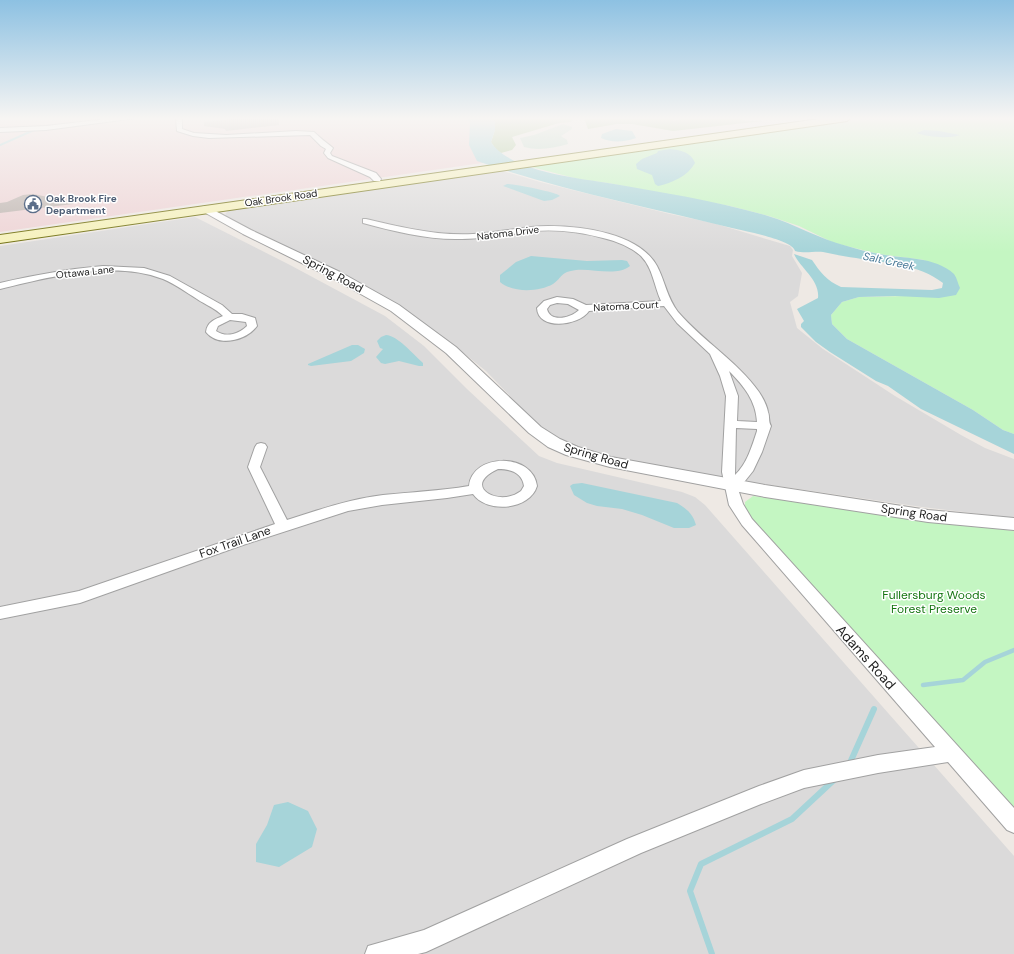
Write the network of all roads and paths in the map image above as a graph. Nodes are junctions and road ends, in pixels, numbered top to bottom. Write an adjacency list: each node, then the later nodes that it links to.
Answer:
1 (343, 163): 5 (street)
2 (501, 163): 4 (main road, Oak Brook Road)
3 (530, 163): 4 (main road, Oak Brook Road)
4 (472, 168): 5 (main road, Oak Brook Road); 6 (main road, Oak Brook Road)
5 (377, 179): 6 (main road, Oak Brook Road)
6 (204, 207): 8 (main road, Oak Brook Road); 9 (main road, Oak Brook Road); 18 (street, Spring Road)
7 (366, 221): 11 (street, Natoma Drive)
8 (0, 234)
9 (0, 239)
10 (0, 286): 13 (street, Ottawa Lane)
11 (667, 303): 12 (street, Natoma Court); 14 (street, Natoma Drive)
12 (584, 308)
13 (229, 318)
14 (715, 353): 15 (street, Natoma Drive); 16 (street, Natoma Drive)
15 (731, 424): 16 (street); 18 (street, Natoma Drive)
16 (765, 426): 18 (street)
17 (261, 447): 21 (street)
18 (731, 484): 20 (street, Spring Road); 23 (street, Adams Road)
19 (475, 489): 21 (street, Fox Trail Lane)
20 (1014, 524)
21 (284, 526): 22 (street, Fox Trail Lane)
22 (0, 613)
23 (952, 753): 24 (street, Adams Road); 25 (street)
24 (1014, 823)
25 (402, 950): 26 (street)
26 (376, 954)

